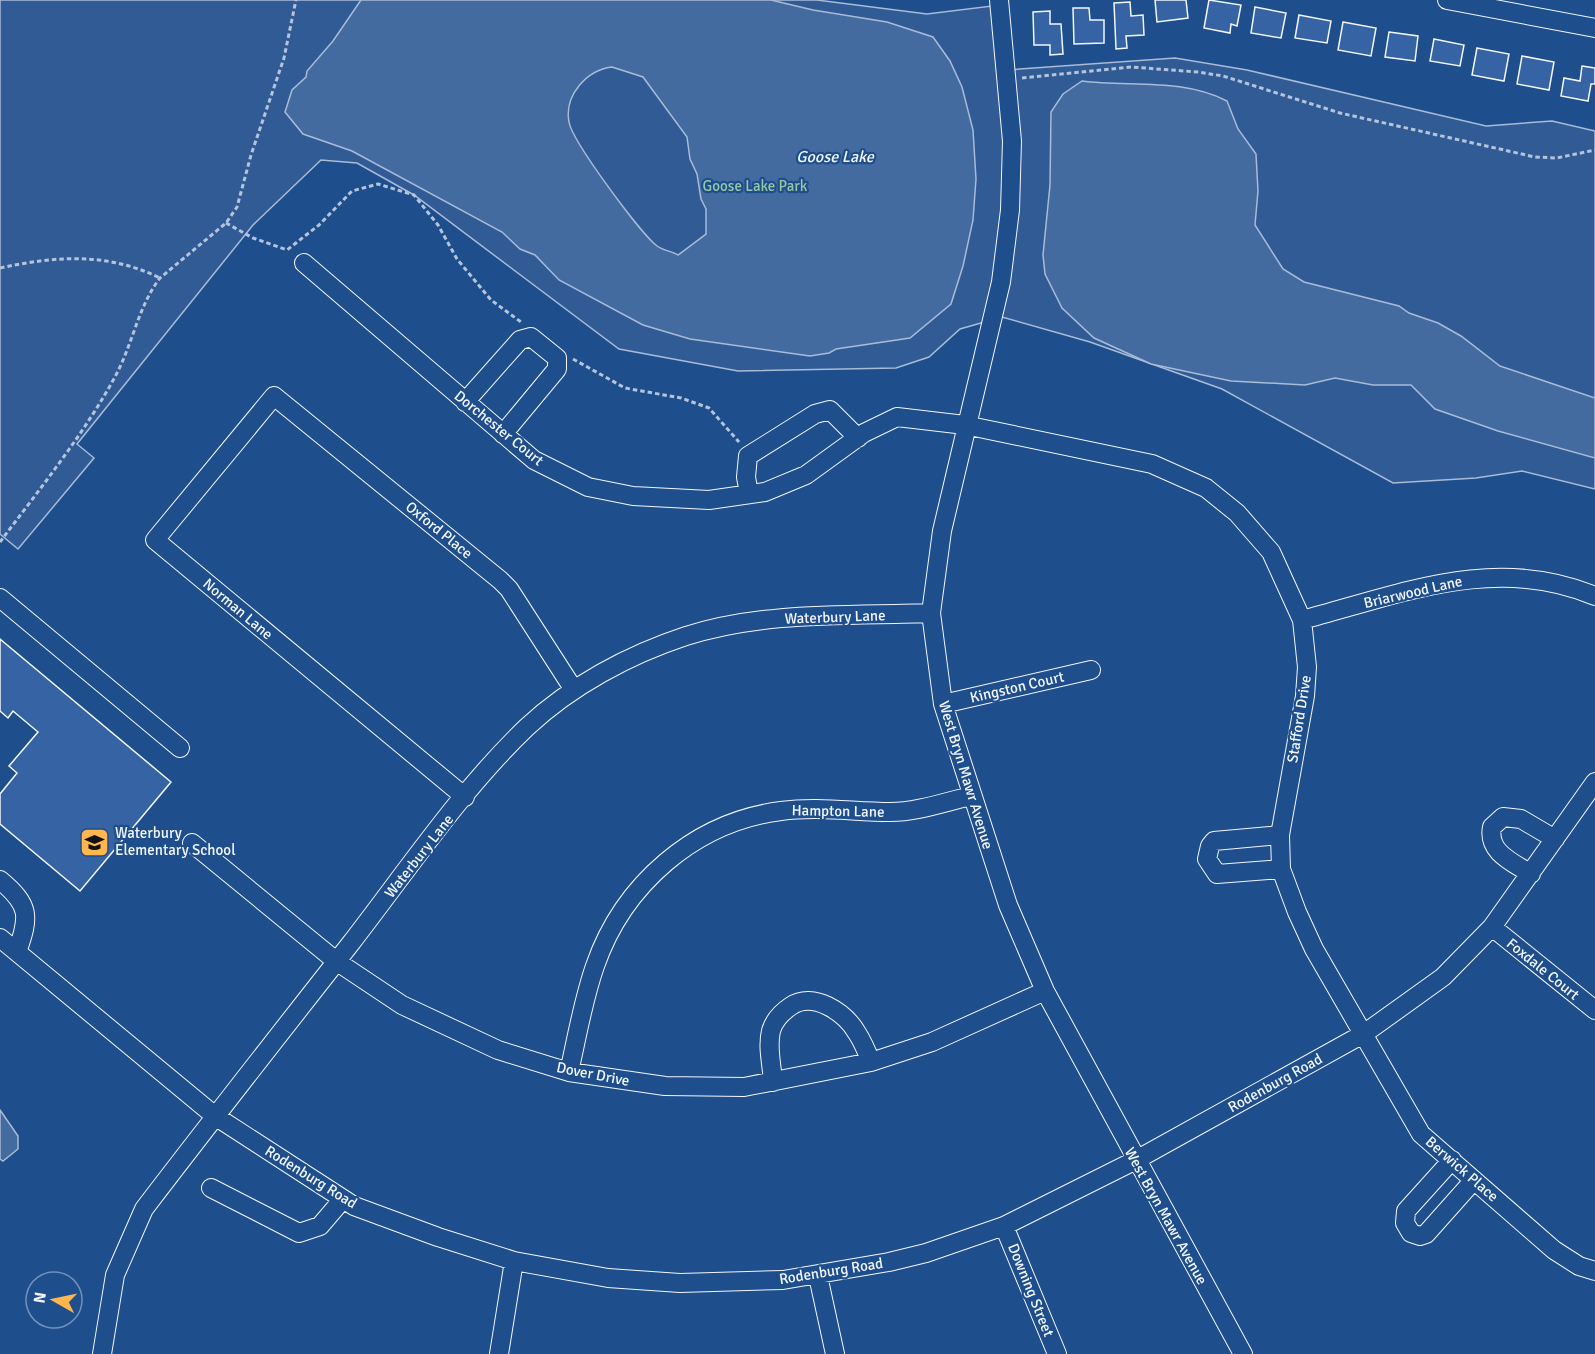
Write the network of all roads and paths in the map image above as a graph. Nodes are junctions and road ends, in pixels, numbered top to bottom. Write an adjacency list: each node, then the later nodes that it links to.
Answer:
1 (296, 0): 7 (path)
2 (999, 0): 5 (street, West Bryn Mawr Avenue)
3 (1447, 0): 4 (street)
4 (1595, 28)
5 (1008, 80): 6 (path); 15 (street, West Bryn Mawr Avenue)
6 (1595, 150)
7 (226, 223): 10 (path); 11 (path)
8 (304, 263): 14 (street, Dorchester Court)
9 (0, 268): 10 (path)
10 (160, 278): 20 (path)
11 (528, 326)
12 (572, 359): 18 (path)
13 (274, 396): 26 (street, Oxford Place); 31 (street, Norman Lane)
14 (465, 402): 16 (street, Dorchester Court); 16 (street)
15 (965, 425): 17 (street, Dorchester Court); 23 (street, West Bryn Mawr Avenue); 24 (street, Stafford Drive)
16 (503, 434): 19 (street, Dorchester Court)
17 (858, 438): 19 (street, Dorchester Court); 19 (street)
18 (741, 444)
19 (749, 494)
20 (0, 542)
21 (1595, 596): 24 (street, Briarwood Lane)
22 (0, 598): 28 (street)
23 (931, 613): 26 (street, Waterbury Lane); 27 (street, West Bryn Mawr Avenue)
24 (1302, 620): 32 (street, Stafford Drive)
25 (1091, 669): 27 (street, Kingston Court)
26 (574, 690): 31 (street, Waterbury Lane)
27 (943, 704): 30 (street, West Bryn Mawr Avenue)
28 (180, 748)
29 (1595, 782): 33 (street, Rodenburg Road)
30 (971, 796): 42 (street, West Bryn Mawr Avenue); 46 (street, Hampton Lane)
31 (465, 797): 41 (street, Waterbury Lane)
32 (1280, 835): 35 (street, Stafford Drive); 35 (street)
33 (1555, 839): 36 (street, Rodenburg Road); 36 (street)
34 (192, 843): 41 (street, Dover Drive)
35 (1281, 869): 44 (street, Stafford Drive)
36 (1531, 873): 38 (street, Rodenburg Road)
37 (0, 880): 40 (street)
38 (1492, 927): 43 (street, Foxdale Court); 44 (street, Rodenburg Road)
39 (0, 938): 40 (street, Rodenburg Road)
40 (17, 952): 48 (street, Rodenburg Road)
41 (336, 961): 46 (street, Dover Drive); 48 (street, Waterbury Lane)
42 (1046, 991): 45 (street, Dover Drive); 50 (street, West Bryn Mawr Avenue)
43 (1595, 1010)
44 (1365, 1033): 49 (street, Berwick Place); 50 (street, Rodenburg Road)
45 (872, 1062): 47 (street, Dover Drive); 47 (street)
46 (569, 1072): 47 (street, Dover Drive)
47 (773, 1082)
48 (215, 1116): 53 (street, Rodenburg Road); 58 (street, Waterbury Lane)
49 (1452, 1160): 51 (street, Berwick Place); 51 (street)
50 (1136, 1161): 54 (street, Rodenburg Road); 62 (street, West Bryn Mawr Avenue)
51 (1474, 1179): 56 (street, Berwick Place)
52 (211, 1188): 53 (street)
53 (343, 1199): 55 (street, Rodenburg Road)
54 (1004, 1226): 57 (street, Rodenburg Road); 61 (street, Downing Street)
55 (514, 1261): 57 (street, Rodenburg Road); 59 (street)
56 (1595, 1271)
57 (818, 1276): 60 (street)
58 (102, 1354)
59 (499, 1354)
60 (835, 1354)
61 (1057, 1354)
62 (1243, 1354)

